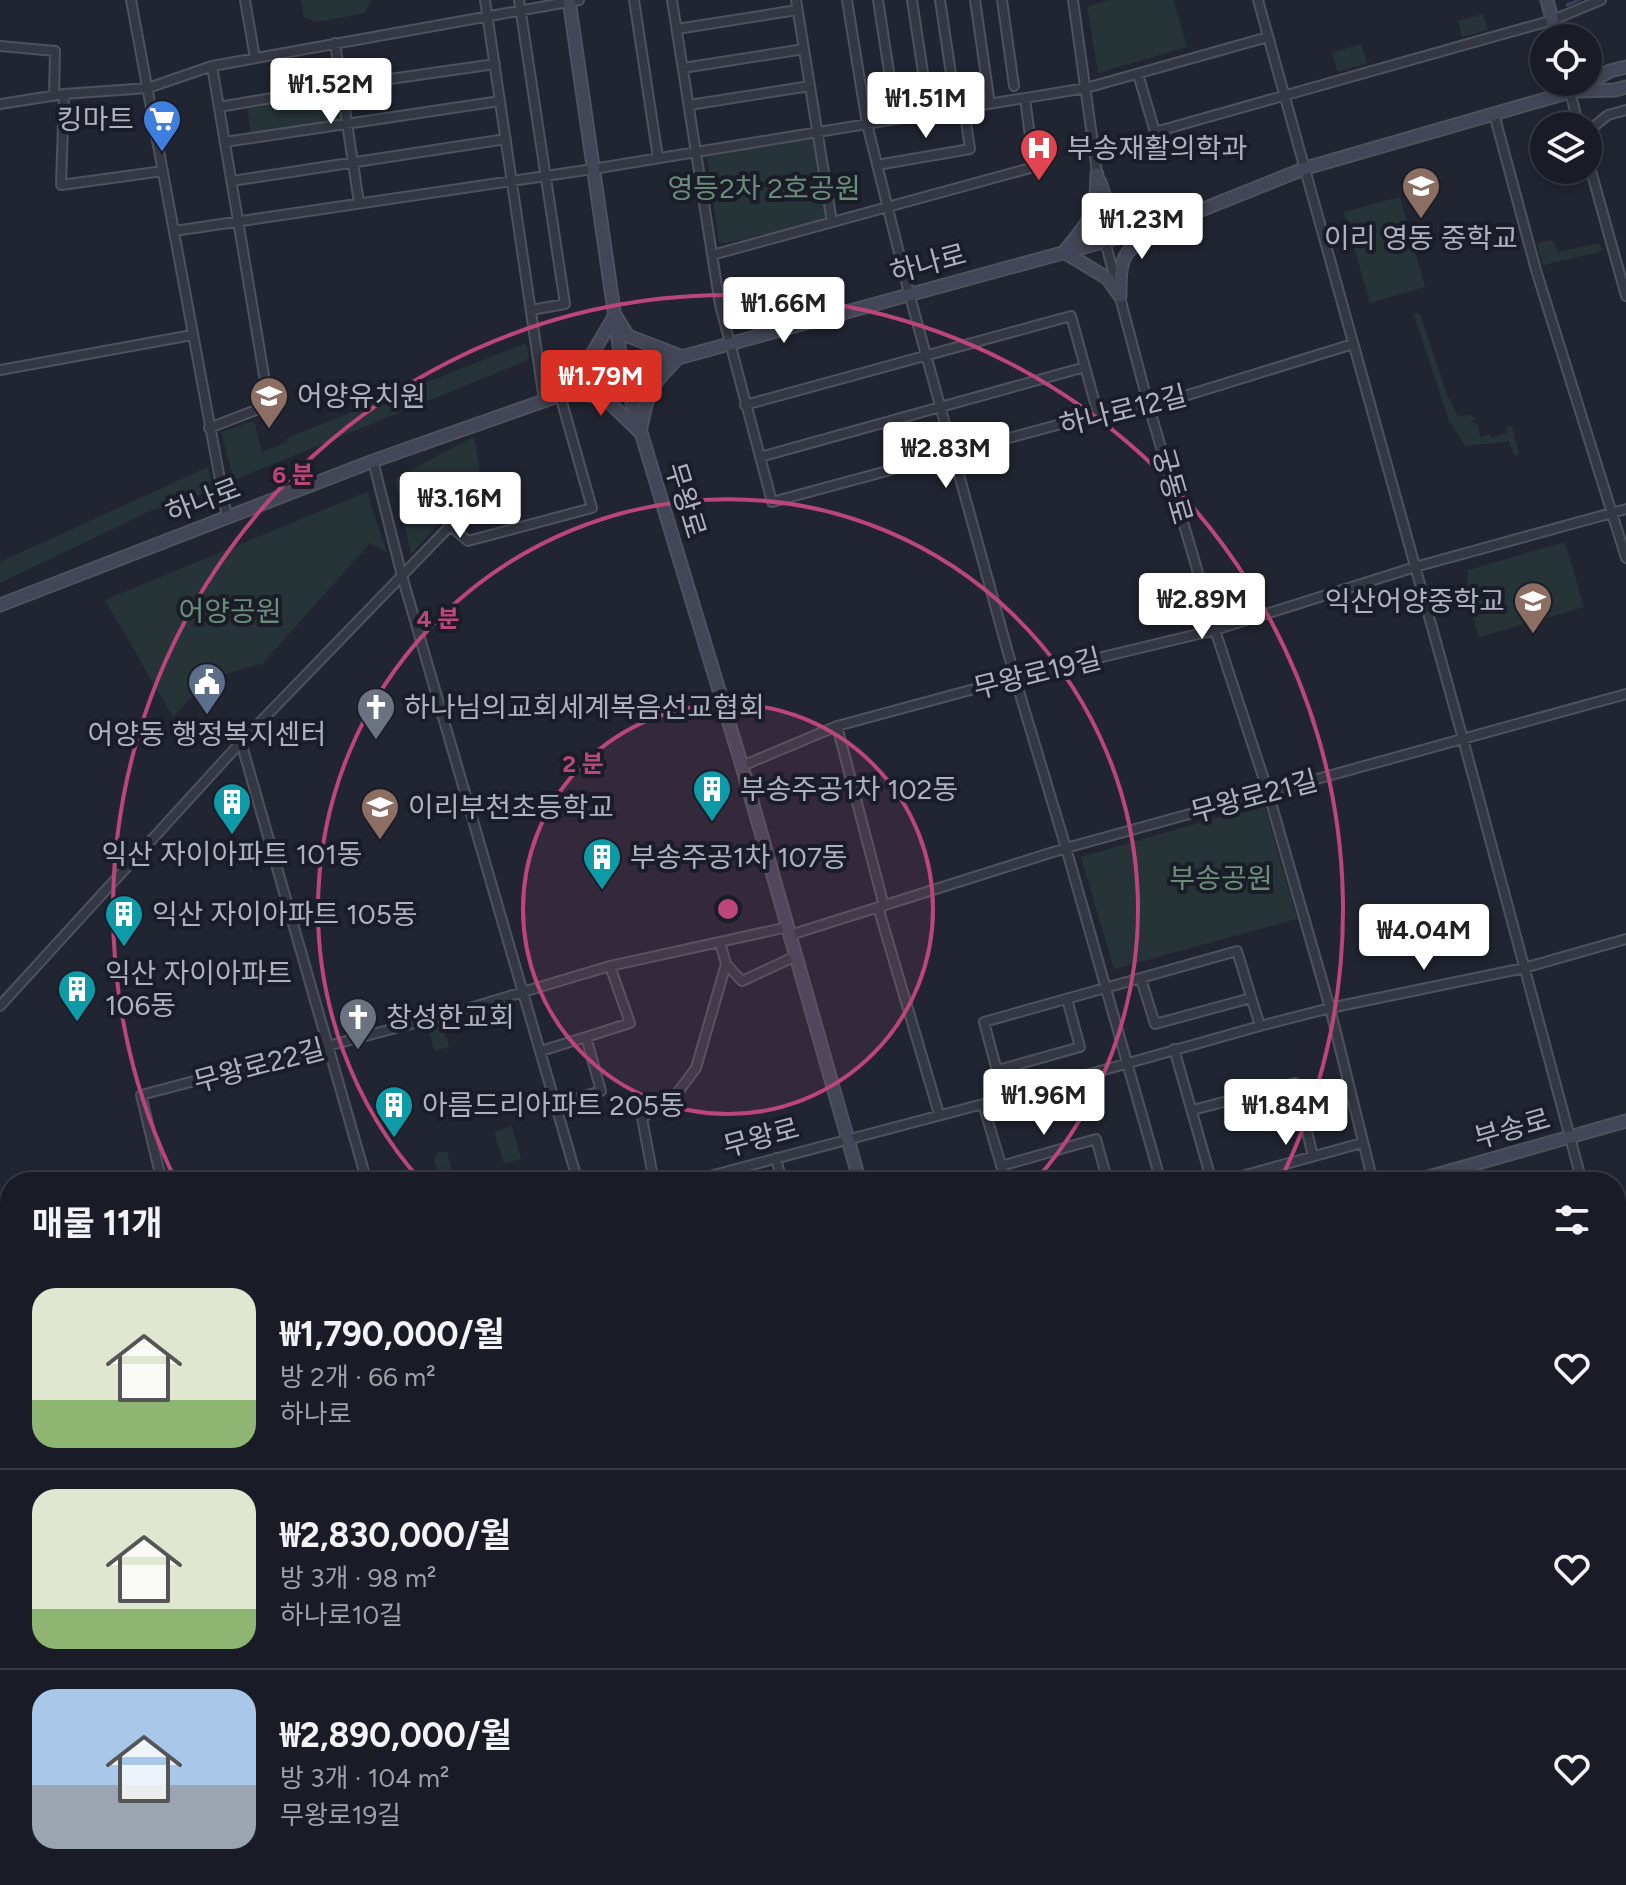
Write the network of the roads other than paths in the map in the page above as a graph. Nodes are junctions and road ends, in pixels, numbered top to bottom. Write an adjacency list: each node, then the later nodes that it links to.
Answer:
1 (131, 0): 39 (street)
2 (245, 0): 28 (street)
3 (485, 0): 20 (street)
4 (634, 0): 63 (street)
5 (672, 0): 23 (street, 하나로12길)
6 (796, 0): 19 (street)
7 (847, 0): 57 (street)
8 (878, 0): 9 (street)
9 (912, 0)
10 (940, 0): 43 (street)
11 (975, 0): 50 (street)
12 (1002, 0): 37 (street)
13 (1073, 0): 40 (street, 궁동로)
14 (1258, 0): 24 (street)
15 (1547, 0): 21 (street)
16 (1601, 0): 21 (street)
17 (573, 1): 18 (street); 67 (street, 무왕로)
18 (520, 5): 20 (street); 70 (street)
19 (797, 10): 23 (street); 27 (street)
20 (487, 15): 25 (street); 29 (street)
21 (1553, 20): 22 (street); 46 (street)
22 (1554, 24)
23 (677, 29): 32 (street, 하나로12길)
24 (1268, 37): 33 (street); 46 (street)
25 (335, 43): 28 (street); 35 (street)
26 (0, 46): 44 (street)
27 (804, 49): 32 (street); 36 (street)
28 (255, 58): 30 (street)
29 (495, 64): 35 (street); 48 (street)
30 (212, 66): 39 (street); 52 (street)
31 (1626, 67): 34 (street, 하나로)
32 (683, 68): 51 (street, 하나로12길)
33 (1138, 74): 40 (street); 46 (street)
34 (1602, 74)
35 (341, 86): 52 (street); 58 (street)
36 (810, 86): 51 (street); 59 (street)
37 (1014, 86)
38 (1626, 87): 41 (street, 하나로)
39 (148, 88): 42 (street); 68 (street)
40 (1086, 88): 47 (street); 69 (street, 궁동로)
41 (1602, 89)
42 (64, 94): 44 (street); 68 (street)
43 (954, 94)
44 (54, 96): 49 (street)
45 (1544, 96): 55 (street, 하나로)
46 (1285, 97): 66 (street)
47 (1025, 98): 50 (street); 75 (street)
48 (500, 101): 58 (street); 60 (street)
49 (0, 104)
50 (990, 104): 53 (street)
51 (689, 105): 62 (street, 하나로12길)
52 (219, 107): 61 (street)
53 (964, 108): 57 (street); 65 (street)
54 (1626, 110): 56 (street)
55 (1494, 114): 66 (street, 하나로); 109 (street)
56 (1602, 120)
57 (867, 124): 59 (street); 65 (street)
58 (347, 125): 61 (street); 64 (street)
59 (817, 132): 62 (street); 77 (street)
60 (506, 139): 64 (street); 72 (street)
61 (225, 142): 71 (street)
62 (696, 152): 63 (street); 82 (street, 하나로12길)
63 (658, 158): 67 (street)
64 (353, 164): 71 (street); 74 (street)
65 (877, 165): 75 (street)
66 (1306, 168): 78 (street, 하나로); 90 (street)
67 (593, 169): 70 (street); 87 (street, 무왕로)
68 (163, 171): 79 (street)
69 (1097, 174): 78 (street); 80 (street, 궁동로); 81 (street)
70 (546, 176): 72 (street); 86 (street)
71 (232, 181): 76 (street)
72 (512, 181): 74 (street); 86 (street)
73 (1595, 184): 85 (street)
74 (359, 203): 76 (street)
75 (887, 208): 77 (street); 83 (street)
76 (239, 221): 79 (street); 102 (street)
77 (832, 222): 82 (street)
78 (1161, 226): 80 (street, 하나로); 84 (street)
79 (174, 231): 88 (street)
80 (1105, 241): 81 (street, 하나로); 84 (street, 궁동로)
81 (1064, 252): 83 (street, 하나로); 84 (street)
82 (712, 255): 89 (street, 하나로12길)
83 (909, 293): 89 (street, 하나로); 91 (street)
84 (1120, 296): 100 (street, 궁동로)
85 (1626, 296)
86 (531, 310): 97 (street)
87 (615, 315): 92 (street); 95 (street, 무왕로); 96 (street)
88 (192, 335): 94 (street); 102 (street)
89 (729, 342): 92 (street, 하나로); 98 (street, 하나로12길)
90 (1353, 344): 100 (street, 하나로12길); 113 (street)
91 (925, 355): 93 (street); 98 (street); 99 (street)
92 (680, 356): 95 (street, 하나로); 103 (street)
93 (1085, 367): 99 (street); 101 (street)
94 (0, 370)
95 (623, 373): 96 (street, 하나로); 103 (street, 무왕로)
96 (566, 392): 97 (street, 하나로); 103 (street); 111 (street)
97 (544, 400): 106 (street, 하나로)
98 (745, 405): 105 (street, 하나로12길)
99 (940, 406): 104 (street); 105 (street)
100 (1149, 407): 101 (street, 하나로12길); 116 (street, 궁동로)
101 (1098, 414): 104 (street, 하나로12길)
102 (209, 428): 110 (street)
103 (640, 432): 122 (street, 무왕로)
104 (953, 454): 105 (street, 하나로12길); 117 (street)
105 (760, 457)
106 (373, 461): 110 (street, 하나로); 114 (street)
107 (491, 479): 111 (street)
108 (1626, 509): 109 (street, 무왕로19길)
109 (1613, 513): 112 (street); 113 (street, 무왕로19길)
110 (227, 517): 115 (street, 하나로)
111 (450, 526): 114 (street)
112 (1626, 558)
113 (1415, 567): 116 (street, 무왕로19길); 120 (street)
114 (402, 576): 121 (street); 135 (street)
115 (0, 605)
116 (1215, 630): 117 (street, 무왕로19길); 123 (street, 궁동로)
117 (1015, 678): 119 (street, 무왕로19길); 124 (street)
118 (1626, 694): 120 (street, 무왕로21길)
119 (837, 726): 122 (street, 무왕로19길); 125 (street)
120 (1463, 739): 123 (street, 무왕로21길); 132 (street)
121 (241, 742): 138 (street); 142 (street)
122 (742, 766): 126 (street, 무왕로)
123 (1268, 792): 124 (street, 무왕로21길); 139 (street, 궁동로)
124 (1066, 848): 125 (street, 무왕로21길); 134 (street)
125 (881, 906): 126 (street, 무왕로21길); 151 (street)
126 (789, 931): 128 (street, 무왕로22길); 129 (street, 무왕로)
127 (1626, 939): 132 (street)
128 (720, 942): 130 (street); 131 (street, 무왕로22길)
129 (796, 956): 130 (street); 153 (street, 무왕로)
130 (726, 964): 162 (street)
131 (610, 966): 135 (street, 무왕로22길); 141 (street)
132 (1524, 968): 139 (street); 154 (street)
133 (1141, 979): 134 (street); 136 (street); 136 (street)
134 (1106, 988): 137 (street); 145 (street)
135 (521, 991): 142 (street, 무왕로22길); 144 (street)
136 (1251, 998): 140 (street)
137 (1067, 999): 146 (street); 146 (street)
138 (0, 1006)
139 (1330, 1008): 140 (street); 155 (street, 궁동로)
140 (1260, 1026): 143 (street)
141 (586, 1037): 144 (street); 149 (street)
142 (329, 1047): 159 (street, 무왕로22길); 160 (street)
143 (1174, 1049): 145 (street); 150 (street)
144 (541, 1051): 149 (street)
145 (1127, 1063): 147 (street); 168 (street)
146 (998, 1070): 147 (street)
147 (1004, 1097): 148 (street)
148 (983, 1104): 151 (street); 158 (street)
149 (556, 1105): 161 (street)
150 (1193, 1110): 156 (street); 169 (street)
151 (939, 1114): 153 (street)
152 (1626, 1121): 154 (street, 부송로)
153 (847, 1137): 157 (street, 무왕로); 165 (street, 무왕로)
154 (1569, 1137): 172 (street, 부송로); 173 (street)
155 (1362, 1143): 156 (street); 171 (street, 궁동로)
156 (1313, 1156): 170 (street)
157 (776, 1158): 163 (street, 무왕로); 164 (street)
158 (1001, 1166): 166 (street); 167 (street)
159 (160, 1172)
160 (364, 1172)
161 (575, 1172)
162 (652, 1172)
163 (724, 1172)
164 (780, 1172)
165 (857, 1172)
166 (1003, 1172)
167 (1105, 1172)
168 (1158, 1172)
169 (1209, 1172)
170 (1256, 1172)
171 (1370, 1172)
172 (1446, 1172)
173 (1579, 1172)

